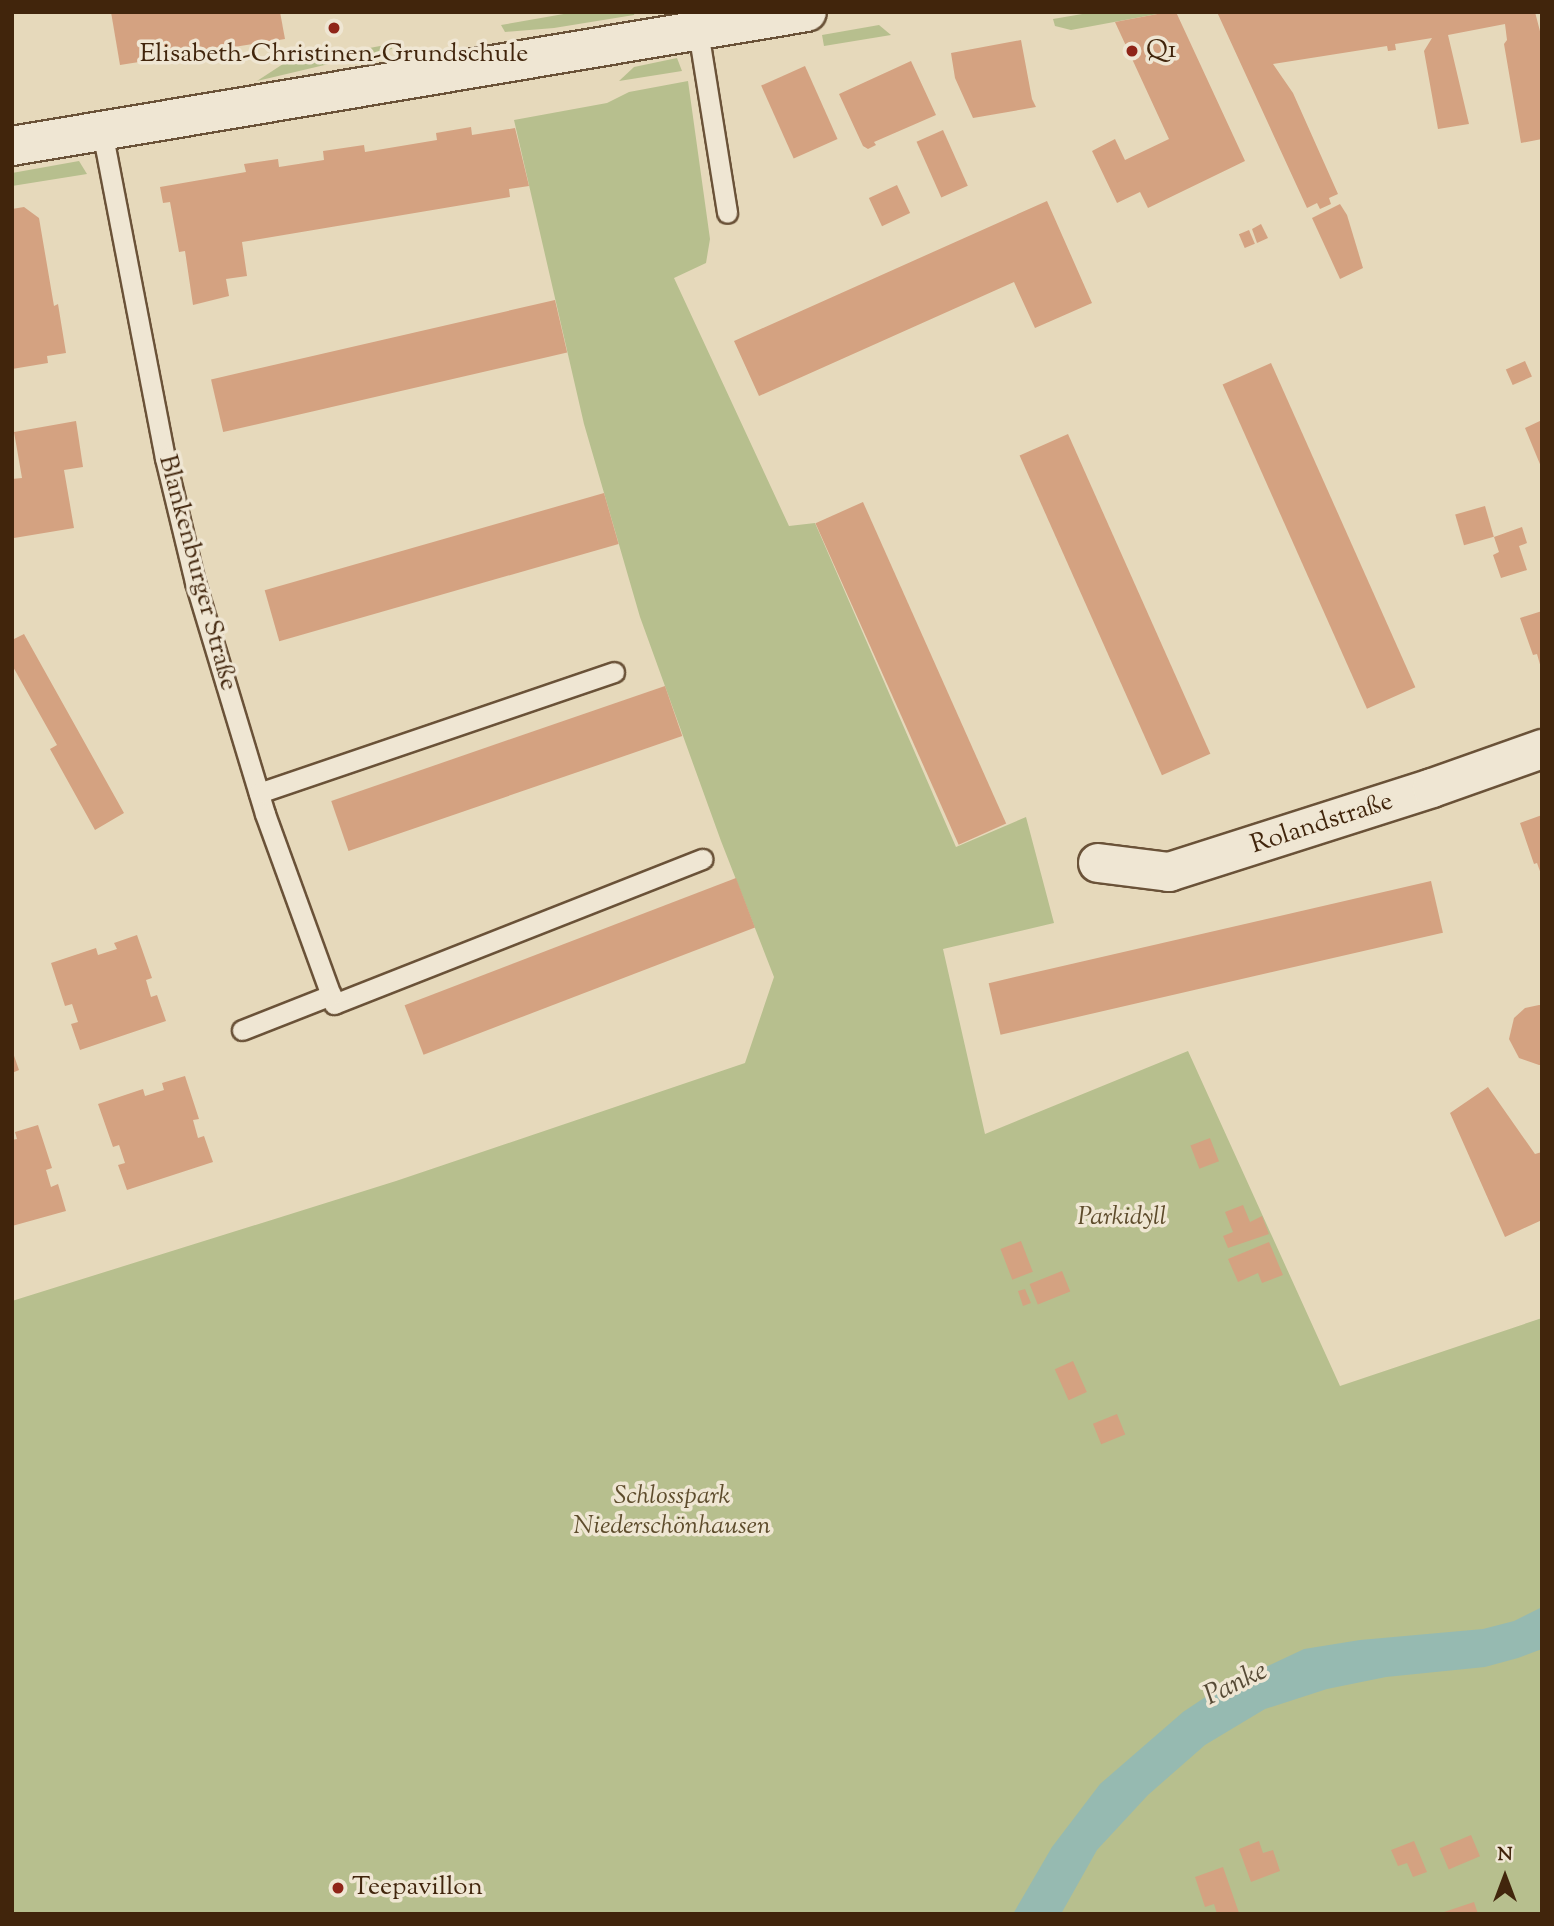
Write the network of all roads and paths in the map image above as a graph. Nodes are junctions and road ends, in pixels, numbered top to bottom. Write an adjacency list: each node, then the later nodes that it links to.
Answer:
1 (807, 12): 2 (main road)
2 (698, 31): 3 (main road); 5 (lane)
3 (102, 131): 4 (main road); 8 (lane, Blankenburger Straße)
4 (12, 146)
5 (727, 213)
6 (614, 672): 8 (lane)
7 (1542, 749): 10 (main road, Rolandstraße)
8 (259, 793): 11 (lane, Blankenburger Straße)
9 (703, 859): 11 (lane)
10 (1098, 863)
11 (333, 1000): 12 (lane)
12 (242, 1030)

